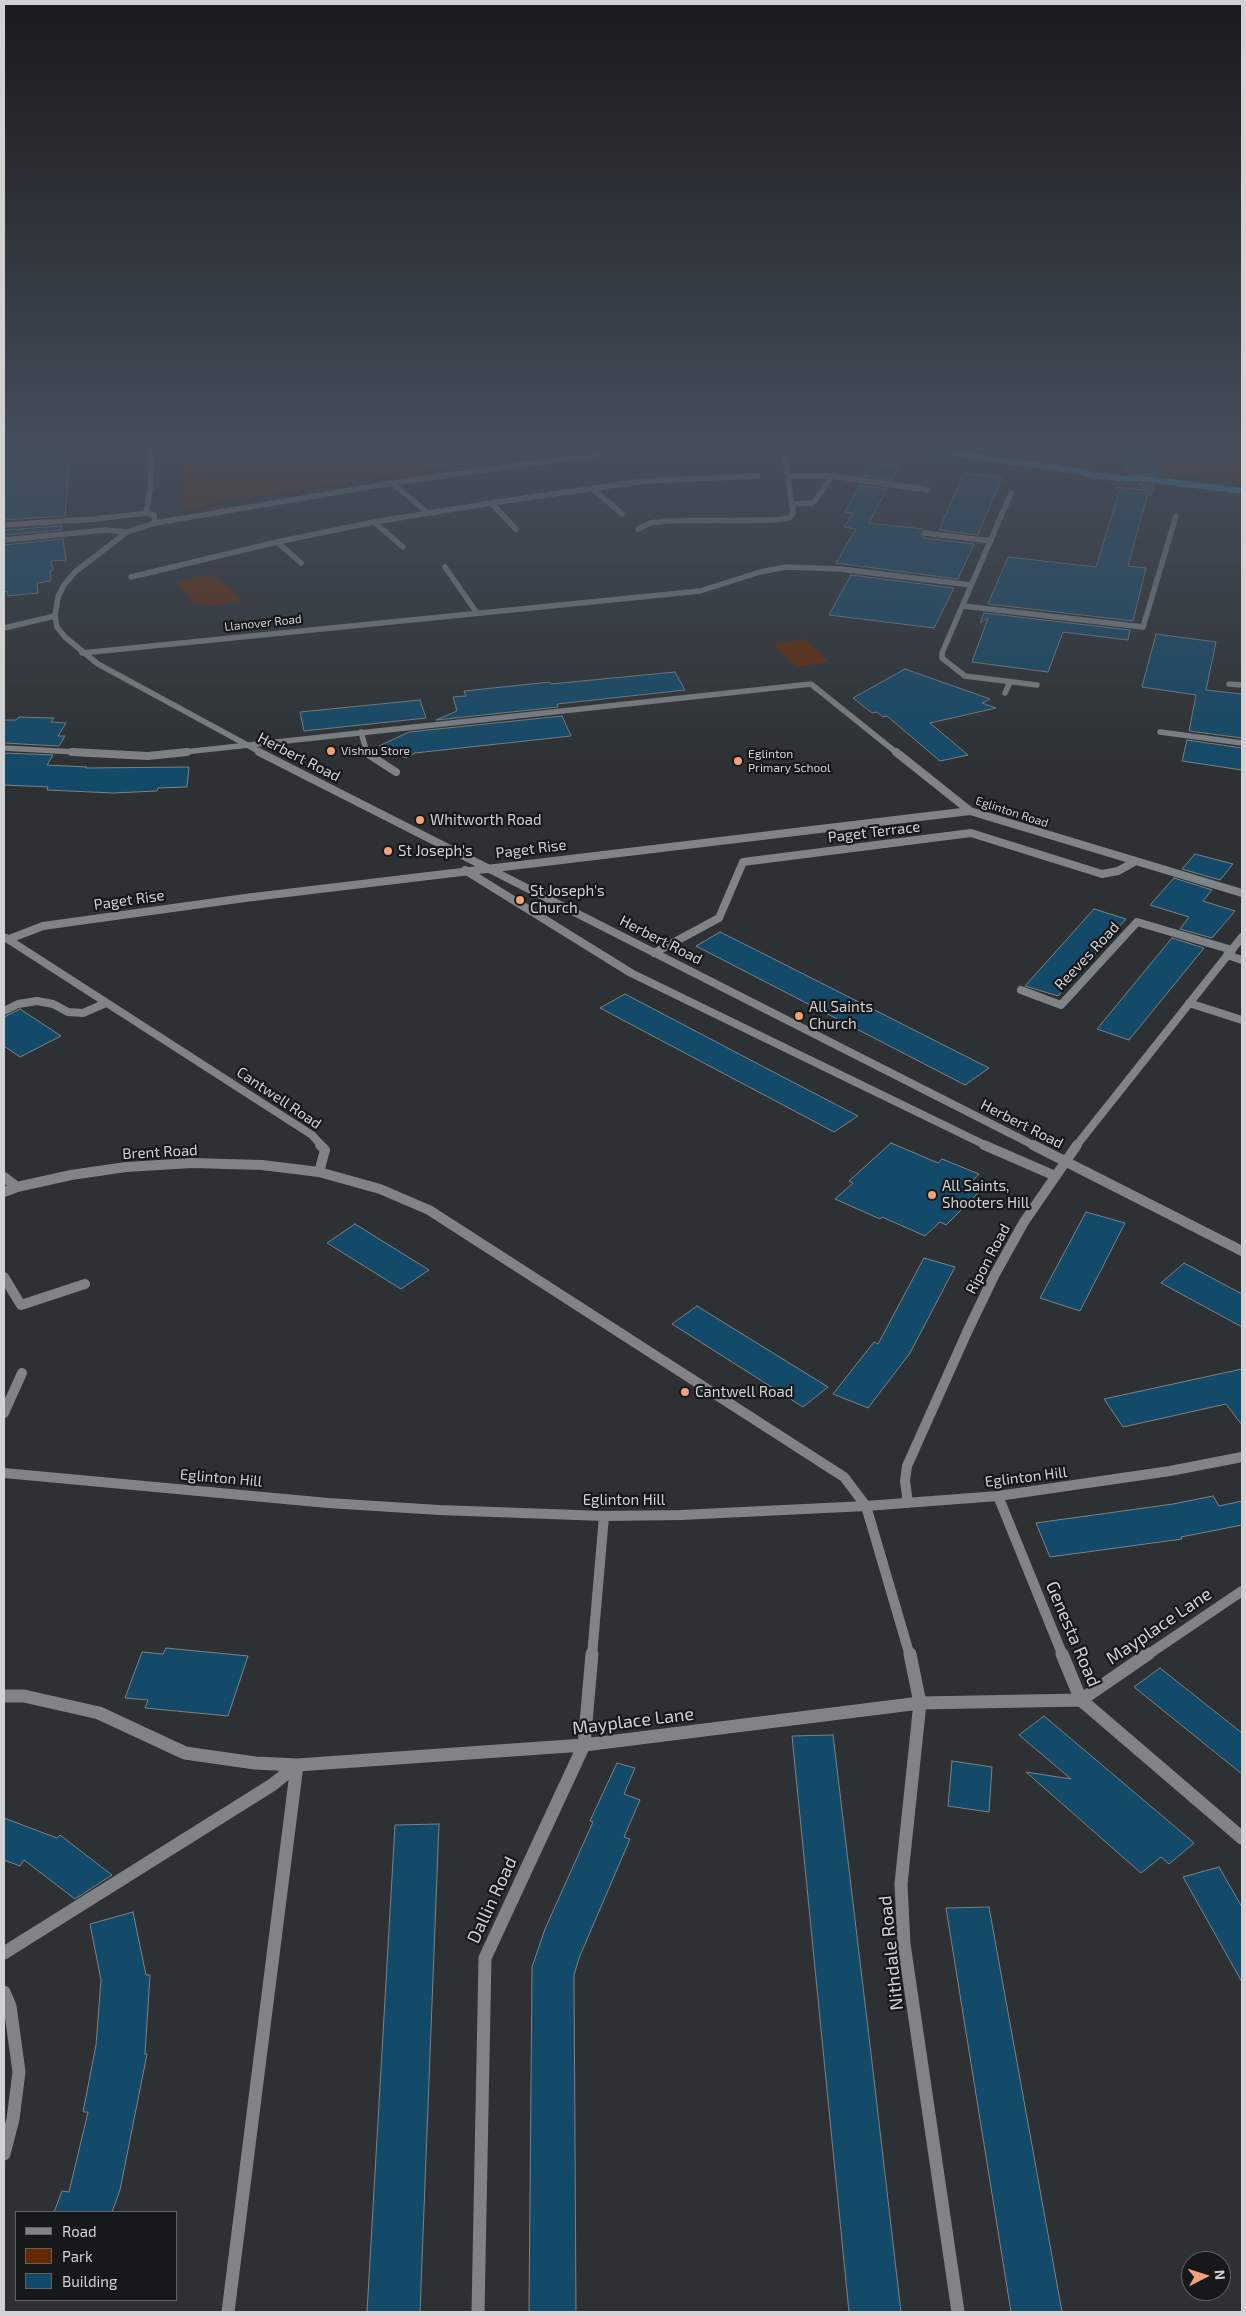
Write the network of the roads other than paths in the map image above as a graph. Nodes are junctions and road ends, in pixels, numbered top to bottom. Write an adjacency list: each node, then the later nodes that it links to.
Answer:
1 (92, 557): 12 (street)
2 (214, 557): 8 (street)
3 (294, 557): 6 (street)
4 (984, 557): 9 (street)
5 (1164, 557): 10 (street)
6 (301, 563)
7 (445, 567): 11 (street)
8 (131, 577)
9 (971, 585): 10 (street); 11 (street, Llanover Road)
10 (963, 606): 15 (street)
11 (477, 613): 14 (street, Llanover Road)
12 (55, 616): 13 (street); 14 (street, Herbert Road)
13 (4, 628)
14 (82, 653): 23 (street, Herbert Road)
15 (1010, 682): 17 (street); 19 (street)
16 (1229, 684): 18 (street)
17 (1037, 685)
18 (1242, 685)
19 (1005, 693)
20 (361, 732): 23 (street); 25 (street); 26 (street, Eglinton Road)
21 (1160, 732): 22 (street)
22 (1242, 743)
23 (246, 745): 24 (street); 28 (street, Herbert Road)
24 (4, 748)
25 (396, 772)
26 (970, 811): 27 (street, Eglinton Road); 28 (street, Paget Rise)
27 (1134, 862): 30 (street, Eglinton Road); 34 (street, Paget Terrace)
28 (487, 868): 29 (street, Paget Rise); 34 (street, Herbert Road)
29 (465, 870): 32 (street, Paget Rise); 44 (street)
30 (1242, 893)
31 (1242, 937): 33 (street, Ripon Road)
32 (6, 938): 37 (street, Cantwell Road)
33 (1230, 952): 35 (street); 36 (street, Reeves Road); 38 (street, Ripon Road)
34 (654, 953): 41 (street, Herbert Road)
35 (1242, 960)
36 (1021, 990)
37 (106, 1003): 39 (street); 42 (street, Cantwell Road)
38 (1189, 1003): 40 (street); 41 (street, Ripon Road)
39 (4, 1011)
40 (1242, 1020)
41 (1064, 1161): 44 (street, Ripon Road); 47 (street, Herbert Road)
42 (319, 1172): 45 (street, Brent Road); 56 (street)
43 (4, 1176): 45 (street)
44 (1053, 1176): 55 (street, Ripon Road)
45 (17, 1187): 46 (street, Brent Road)
46 (4, 1192)
47 (1242, 1251)
48 (4, 1277): 49 (street)
49 (85, 1284)
50 (22, 1373): 51 (street)
51 (4, 1412)
52 (1242, 1457): 54 (street, Eglinton Hill)
53 (4, 1473): 57 (street, Eglinton Hill)
54 (998, 1496): 55 (street, Eglinton Hill); 60 (street, Genesta Road)
55 (908, 1503): 56 (street, Eglinton Hill)
56 (866, 1506): 57 (street, Eglinton Hill); 61 (street, Nithdale Road)
57 (604, 1516): 62 (street, Dallin Road)
58 (1242, 1591): 60 (street, Mayplace Lane)
59 (4, 1696): 63 (street, Mayplace Lane)
60 (1081, 1700): 61 (street, Mayplace Lane); 64 (street, Genesta Road)
61 (920, 1704): 62 (street, Mayplace Lane); 70 (street, Nithdale Road)
62 (584, 1745): 63 (street, Mayplace Lane); 69 (street, Dallin Road)
63 (297, 1764): 65 (street); 68 (street)
64 (1242, 1838)
65 (4, 1952)
66 (4, 1992): 67 (street)
67 (4, 2154)
68 (228, 2312)
69 (478, 2312)
70 (958, 2312)

